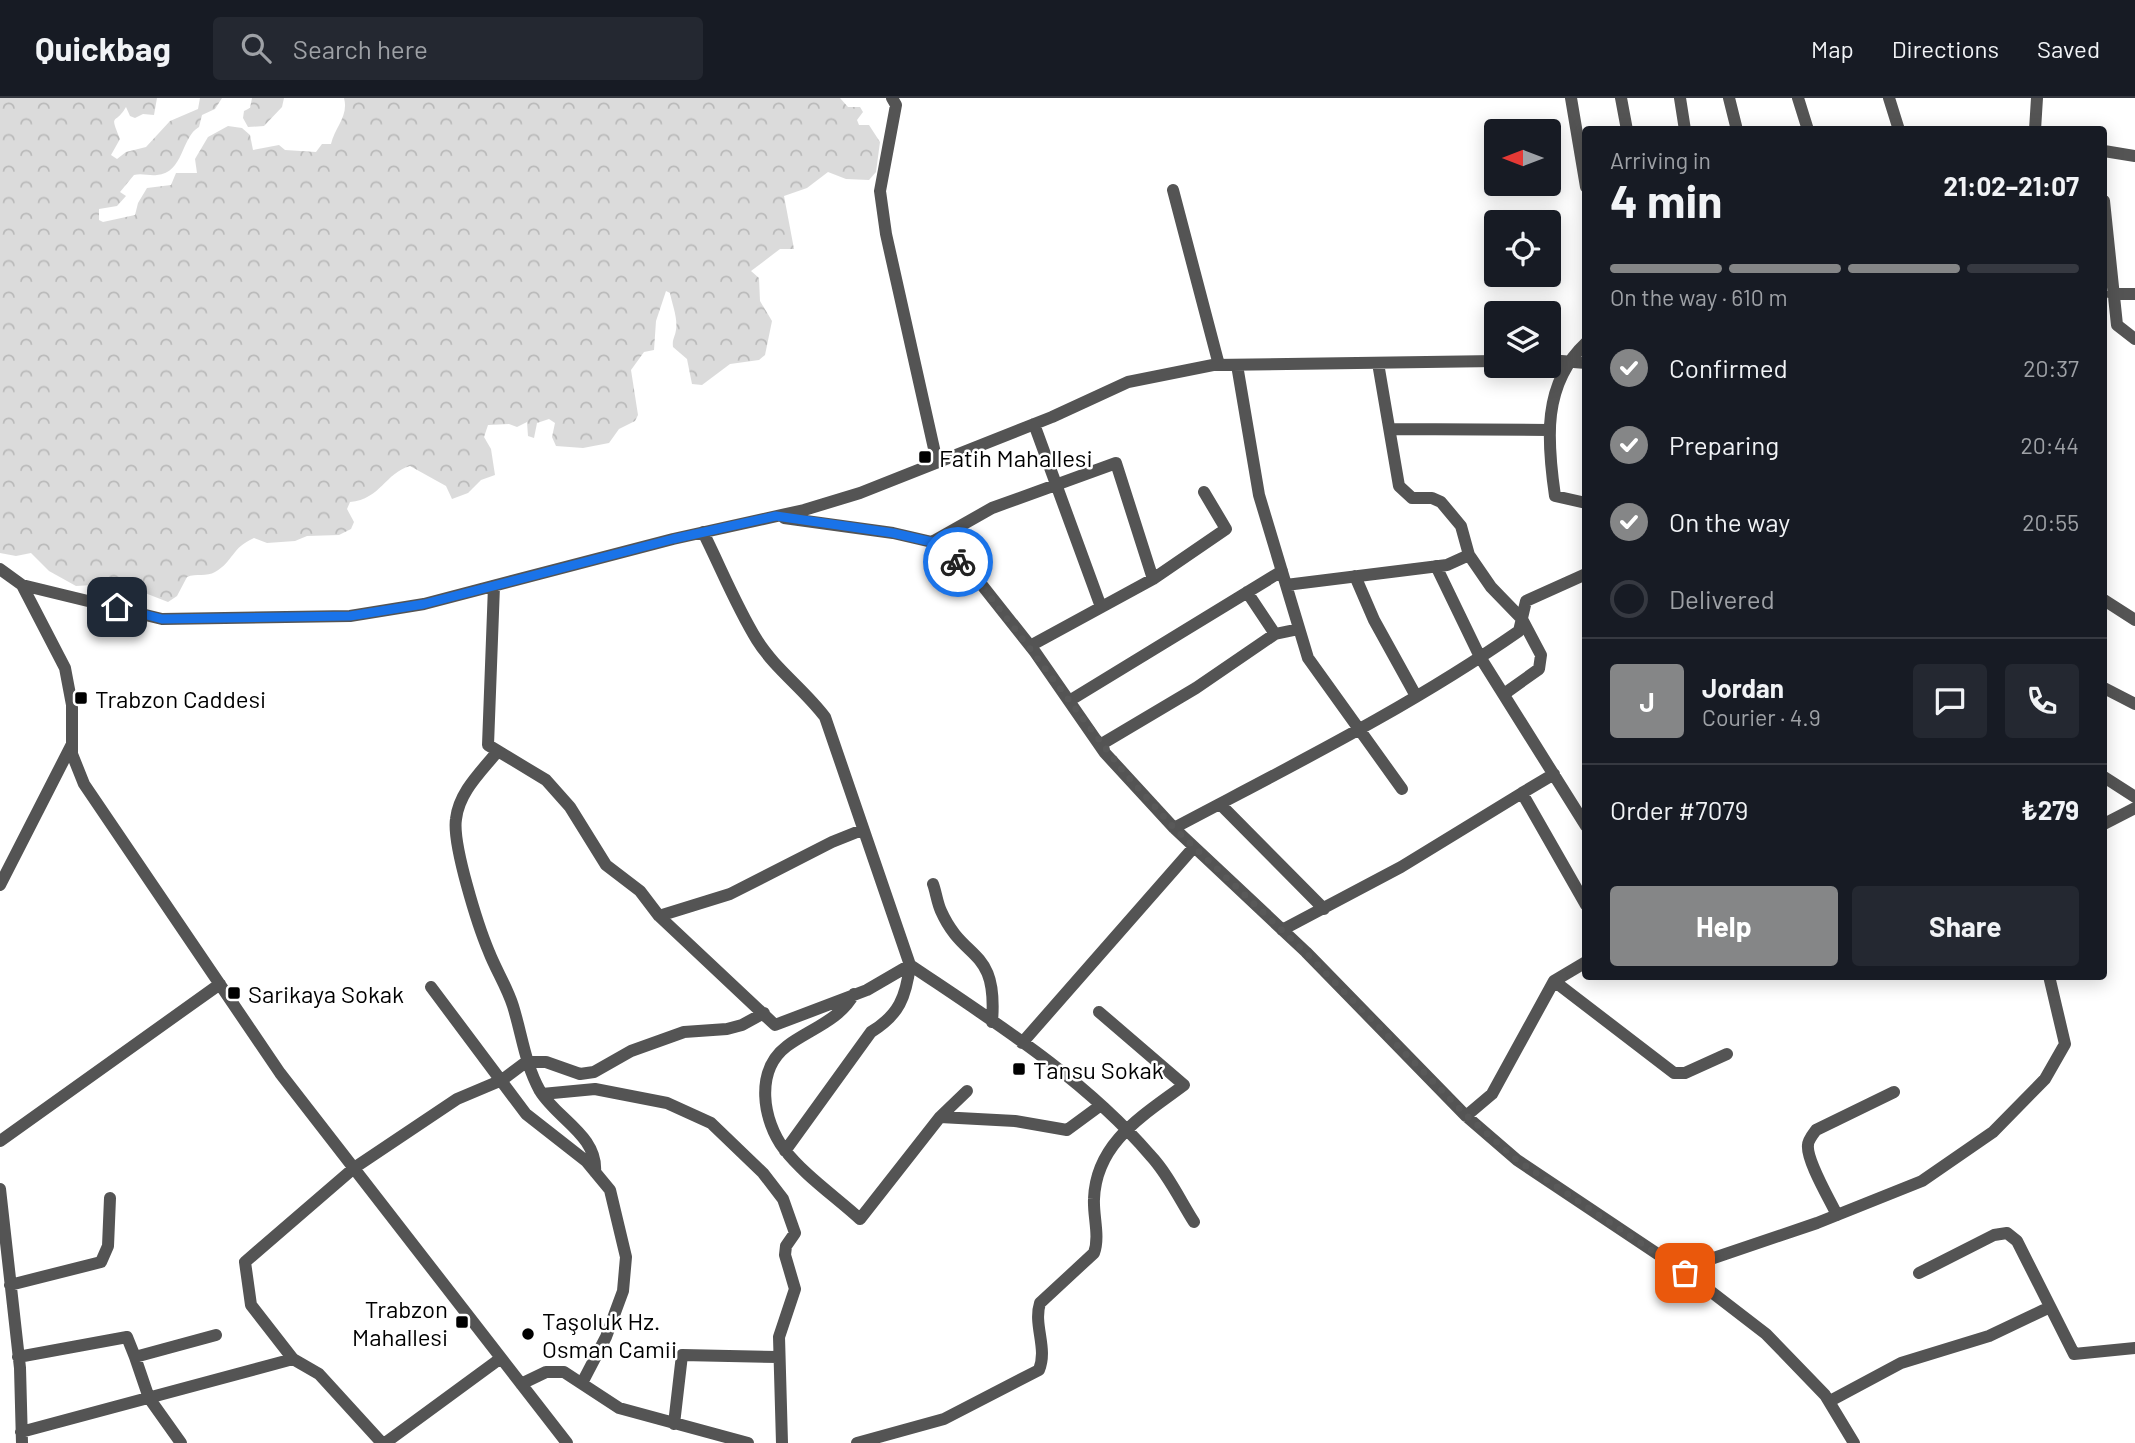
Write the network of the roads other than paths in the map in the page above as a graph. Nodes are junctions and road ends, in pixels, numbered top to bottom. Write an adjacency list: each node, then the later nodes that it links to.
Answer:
1 (892, 98): 34 (street)
2 (1571, 98): 17 (street)
3 (1622, 98): 9 (street)
4 (1680, 98): 10 (street)
5 (1729, 98): 11 (street)
6 (1798, 98): 12 (street)
7 (1889, 98): 13 (street)
8 (2037, 98): 14 (street)
9 (1626, 126)
10 (1684, 126)
11 (1736, 126)
12 (1807, 126)
13 (1898, 126)
14 (2035, 126)
15 (2107, 151): 16 (street)
16 (2135, 156)
17 (1582, 163)
18 (1173, 190): 29 (street)
19 (2107, 236): 20 (street)
20 (2112, 294): 21 (street); 22 (street)
21 (2135, 294)
22 (2135, 339)
23 (1582, 347): 25 (street)
24 (1561, 360): 25 (street)
25 (1568, 360): 27 (street); 33 (street)
26 (1484, 361): 28 (street)
27 (1582, 362)
28 (1378, 363): 30 (street); 32 (street)
29 (1219, 365): 30 (street); 31 (street)
30 (1237, 365): 44 (street)
31 (1034, 424): 34 (street); 35 (street)
32 (1390, 429): 33 (street); 41 (street)
33 (1549, 430): 37 (street)
34 (937, 462): 38 (street)
35 (1054, 484): 40 (street); 47 (street); 53 (street)
36 (1203, 492): 47 (street)
37 (1582, 502)
38 (776, 516): 39 (street); 40 (street)
39 (703, 533): 50 (street); 79 (street)
40 (932, 542): 58 (street)
41 (1469, 555): 42 (street); 54 (street)
42 (1436, 566): 45 (street); 59 (street)
43 (0, 569): 48 (street)
44 (1282, 571): 49 (street); 51 (street)
45 (1355, 576): 49 (street); 62 (street)
46 (1582, 576): 54 (street)
47 (1153, 579): 53 (street)
48 (22, 585): 50 (street); 66 (street)
49 (1286, 585): 56 (street)
50 (494, 586): 68 (street)
51 (1247, 592): 57 (street); 63 (street)
52 (2107, 602): 55 (street)
53 (1101, 607): 58 (street)
54 (1521, 619): 59 (street); 61 (street)
55 (2135, 620)
56 (1299, 629): 57 (street); 65 (street)
57 (1275, 634): 67 (street)
58 (1030, 646): 63 (street)
59 (1480, 657): 61 (street); 62 (street)
60 (2107, 690): 64 (street)
61 (1504, 694): 69 (street)
62 (1416, 696): 65 (street)
63 (1069, 701): 67 (street)
64 (2135, 704)
65 (1360, 730): 71 (street); 74 (street)
66 (72, 744): 83 (street); 91 (street)
67 (1100, 745): 78 (street)
68 (497, 752): 85 (street); 99 (street)
69 (1554, 774): 72 (street); 76 (street)
70 (2107, 779): 73 (street)
71 (1402, 789)
72 (1522, 793): 81 (street); 84 (street)
73 (2135, 797)
74 (1220, 804): 78 (street); 84 (street)
75 (2135, 808): 77 (street)
76 (1582, 820)
77 (2107, 822)
78 (1174, 828): 80 (street)
79 (862, 830): 85 (street); 88 (street)
80 (1194, 847): 86 (street); 97 (street)
81 (1580, 883)
82 (933, 884): 96 (street)
83 (0, 886)
84 (1324, 909): 86 (street)
85 (659, 916): 95 (street)
86 (1282, 930): 105 (street)
87 (1582, 964): 90 (street)
88 (910, 965): 93 (street); 96 (street); 109 (street)
89 (2050, 980): 114 (street)
90 (1554, 981): 98 (street); 105 (street)
91 (220, 984): 108 (street); 110 (street)
92 (431, 986): 100 (street)
93 (854, 994): 95 (street); 109 (street)
94 (1100, 1012): 107 (street)
95 (764, 1013): 99 (street)
96 (992, 1022): 97 (street)
97 (1022, 1043): 104 (street)
98 (1727, 1054)
99 (526, 1062): 100 (street); 103 (street)
100 (502, 1080): 110 (street); 111 (street)
101 (967, 1091): 106 (street)
102 (1894, 1092): 114 (street)
103 (542, 1094): 111 (street); 124 (street)
104 (1101, 1105): 106 (street); 107 (street)
105 (1466, 1115): 116 (street)
106 (940, 1116): 109 (street)
107 (1125, 1129): 115 (street); 138 (street)
108 (0, 1141)
109 (785, 1151)
110 (354, 1168): 125 (street); 126 (street)
111 (595, 1172): 127 (street)
112 (0, 1189): 118 (street)
113 (110, 1198): 118 (street)
114 (1837, 1215): 116 (street)
115 (1194, 1222)
116 (1685, 1273): 130 (street)
117 (1919, 1273): 119 (street)
118 (10, 1285): 122 (street)
119 (2050, 1307): 121 (street); 130 (street)
120 (216, 1335): 123 (street)
121 (2135, 1348)
122 (18, 1357): 123 (street); 132 (street)
123 (135, 1357): 129 (street)
124 (778, 1357): 131 (street); 137 (street)
125 (501, 1358): 128 (street); 134 (street)
126 (293, 1359): 129 (street); 134 (street)
127 (582, 1383): 128 (street); 131 (street)
128 (521, 1384): 135 (street)
129 (149, 1398): 132 (street); 133 (street)
130 (1830, 1401): 139 (street)
131 (674, 1424): 136 (street)
132 (21, 1438)
133 (181, 1443)
134 (383, 1443)
135 (567, 1443)
136 (748, 1443)
137 (782, 1443)
138 (857, 1443)
139 (1854, 1443)

